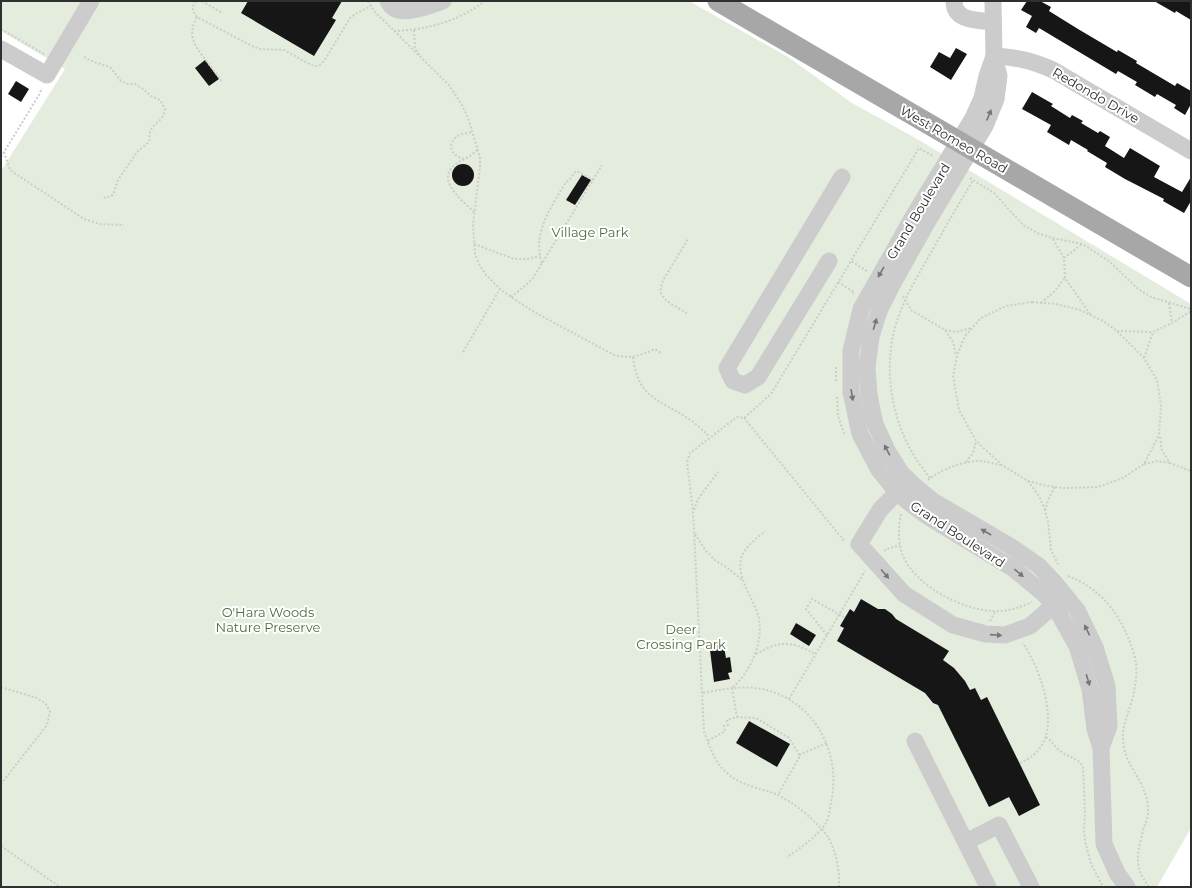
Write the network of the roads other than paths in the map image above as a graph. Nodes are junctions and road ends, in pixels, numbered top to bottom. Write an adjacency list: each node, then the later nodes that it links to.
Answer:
1 (91, 1): 8 (street)
2 (388, 1): 3 (street)
3 (443, 1)
4 (718, 1): 10 (main road, West Romeo Road)
5 (954, 1): 7 (street)
6 (993, 1): 7 (street, Grand Boulevard)
7 (993, 22): 9 (street, Grand Boulevard)
8 (1, 49)
9 (994, 56): 10 (street, Grand Boulevard); 11 (street, Redondo Drive)
10 (965, 145): 14 (main road, West Romeo Road); 15 (street, Grand Boulevard)
11 (1191, 151)
12 (842, 177): 13 (street)
13 (829, 261)
14 (1191, 278)
15 (912, 488): 16 (street, Grand Boulevard); 16 (street, one-way to 16)
16 (1055, 598): 21 (street, Grand Boulevard)
17 (915, 741): 18 (street)
18 (966, 842): 19 (street); 20 (street)
19 (988, 887)
20 (1031, 887)
21 (1127, 887)

